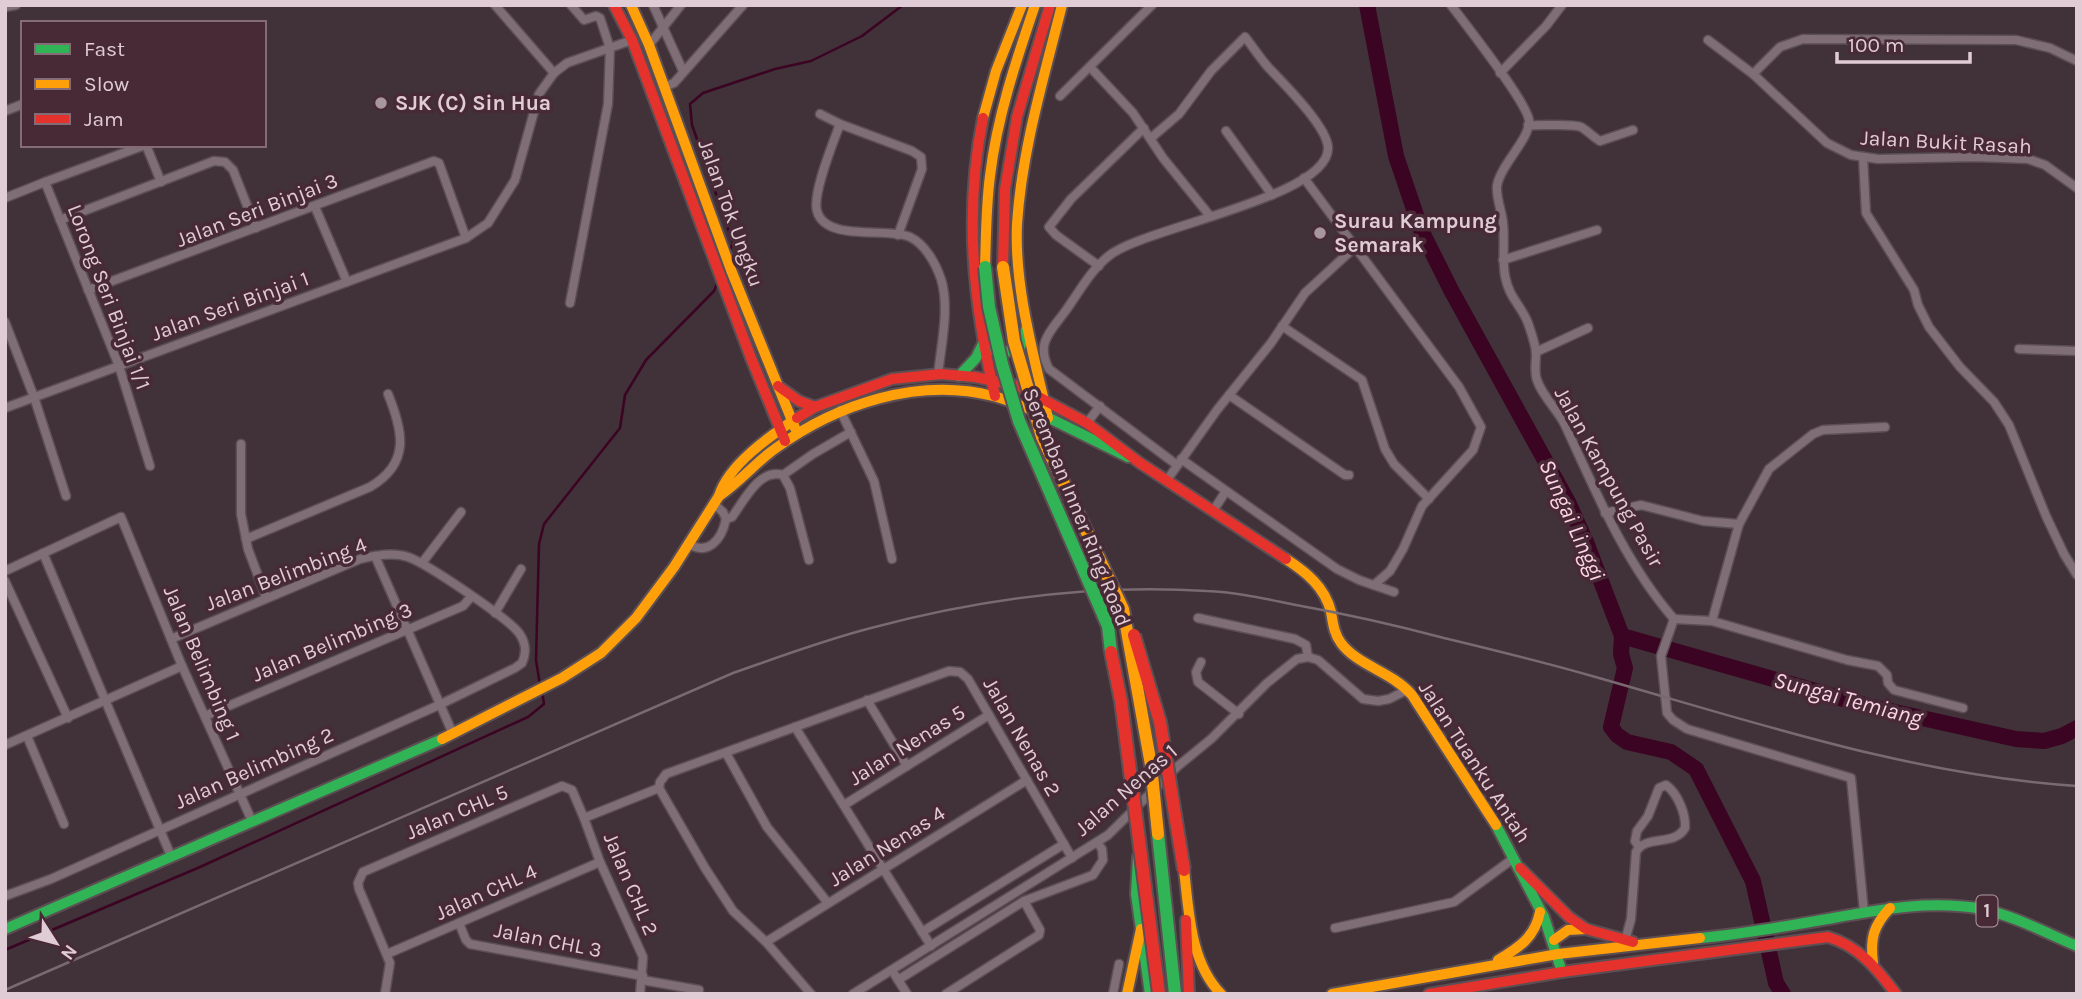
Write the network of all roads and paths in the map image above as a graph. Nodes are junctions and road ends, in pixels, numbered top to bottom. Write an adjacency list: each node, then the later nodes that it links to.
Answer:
1 (16, 5): 16 (street)
2 (495, 5): 25 (street)
3 (571, 5): 21 (street)
4 (614, 5): 18 (main road, Jalan Tok Ungku)
5 (631, 5): 20 (main road, Jalan Tok Ungku)
6 (653, 5): 17 (street)
7 (681, 5): 17 (street)
8 (743, 5): 24 (street)
9 (1022, 5): 65 (main road)
10 (1035, 5): 155 (main road, Seremban Inner Ring Road, bridge)
11 (1050, 5): 120 (main road, Seremban Inner Ring Road, bridge)
12 (1062, 5): 62 (main road)
13 (1152, 5): 23 (street)
14 (1451, 5): 26 (street)
15 (1562, 5): 26 (street)
16 (5, 8)
17 (662, 29): 20 (street); 24 (street)
18 (632, 40): 21 (street); 54 (main road, Jalan Tok Ungku)
19 (1708, 40): 27 (street, Jalan Bukit Rasah)
20 (649, 45): 28 (main road, Jalan Tok Ungku)
21 (610, 48): 25 (street); 60 (street)
22 (2077, 61): 27 (street)
23 (1090, 67): 29 (street); 33 (street)
24 (683, 72): 28 (street)
25 (554, 73): 52 (street, Jalan Seri Binjai 1)
26 (1500, 73): 32 (street)
27 (1753, 74): 39 (street, Jalan Bukit Rasah)
28 (669, 85): 54 (main road, Jalan Tok Ungku)
29 (1060, 96)
30 (820, 114): 31 (street)
31 (840, 124): 51 (street); 51 (street)
32 (1528, 125): 34 (street); 55 (street, Jalan Kampung Pasir)
33 (1144, 128): 36 (street); 56 (street)
34 (1633, 130)
35 (1226, 131): 44 (street)
36 (1151, 138): 40 (street); 47 (street)
37 (141, 147): 42 (street)
38 (147, 147): 41 (street)
39 (1863, 157): 43 (street, Jalan Bukit Rasah); 114 (street)
40 (1304, 178): 44 (street); 53 (street)
41 (161, 181): 48 (street); 49 (street)
42 (45, 182): 45 (street); 48 (street, Lorong Seri Binjai 1/1)
43 (2077, 188)
44 (1272, 195): 47 (street)
45 (5, 198)
46 (315, 207): 49 (street, Jalan Seri Binjai 3); 52 (street, Jalan Seri Binjai 3); 58 (street)
47 (1210, 216): 56 (street)
48 (60, 220): 59 (street, Lorong Seri Binjai 1/1)
49 (256, 228): 59 (street, Jalan Seri Binjai 3)
50 (1597, 230): 55 (street)
51 (898, 235): 70 (street)
52 (466, 238): 58 (street, Jalan Seri Binjai 1)
53 (1355, 247): 63 (street); 98 (street)
54 (720, 257): 57 (main road)
55 (1503, 260): 68 (street, Jalan Kampung Pasir)
56 (1099, 266): 79 (street)
57 (726, 273): 73 (main road, Jalan Tok Ungku); 88 (main road)
58 (347, 282): 69 (street, Jalan Seri Binjai 1)
59 (88, 290): 69 (street, Lorong Seri Binjai 1/1)
60 (570, 303)
61 (5, 322): 77 (street)
62 (1027, 325): 65 (main road); 78 (main road)
63 (1282, 326): 76 (street); 98 (street)
64 (1588, 328): 68 (street)
65 (983, 344): 71 (main road); 72 (main road)
66 (2019, 349): 67 (street)
67 (2077, 351)
68 (1536, 352): 102 (street, Jalan Kampung Pasir)
69 (119, 366): 77 (street, Jalan Seri Binjai 1); 92 (street, Lorong Seri Binjai 1/1)
70 (938, 375): 71 (main road, Jalan Tuanku Antah); 80 (main road, Jalan Tuanku Antah)
71 (958, 376): 72 (main road, Jalan Tuanku Antah)
72 (990, 380): 75 (main road); 78 (main road, Jalan Tuanku Antah)
73 (778, 386): 80 (main road); 86 (main road, Jalan Tok Ungku)
74 (388, 394): 105 (street)
75 (995, 396): 82 (main road, Jalan Tuanku Antah); 83 (main road, Jalan Tuanku Antah)
76 (1229, 396): 90 (street); 94 (street)
77 (34, 397): 81 (street, Jalan Seri Binjai 1); 97 (street)
78 (1045, 401): 83 (main road); 84 (main road, Jalan Tuanku Antah)
79 (1100, 406): 84 (street); 90 (street)
80 (815, 407): 86 (main road, Jalan Tuanku Antah)
81 (5, 408)
82 (840, 410): 86 (main road, Jalan Tuanku Antah); 87 (street)
83 (1048, 418): 91 (main road, Jalan Tuanku Antah)
84 (1087, 423): 91 (main road, Jalan Tuanku Antah)
85 (1885, 427): 104 (street)
86 (795, 428): 88 (main road, Jalan Tuanku Antah)
87 (851, 432): 93 (street); 109 (street)
88 (782, 436): 99 (main road, Jalan Tuanku Antah)
89 (241, 444): 105 (street)
90 (1179, 462): 95 (street); 96 (street)
91 (1140, 463): 95 (main road, Jalan Tuanku Antah)
92 (150, 466)
93 (783, 475): 103 (street); 110 (street)
94 (1349, 475)
95 (1167, 480): 100 (main road, Jalan Tuanku Antah)
96 (1226, 491): 100 (street); 116 (street)
97 (66, 496)
98 (1429, 499): 116 (street)
99 (717, 500): 103 (street); 106 (main road, Jalan Tuanku Antah)
100 (1213, 511): 131 (main road, Jalan Tuanku Antah)
101 (461, 512): 111 (street)
102 (1605, 513): 104 (street); 123 (street, Jalan Kampung Pasir)
103 (726, 519): 106 (street)
104 (1740, 524): 124 (street)
105 (246, 539): 118 (street)
106 (688, 544): 141 (main road, Jalan Tuanku Antah)
107 (43, 553): 113 (street); 126 (street, Jalan Belimbing 1); 132 (street)
108 (376, 556): 111 (street, Jalan Belimbing 4); 118 (street, Jalan Belimbing 4); 125 (street)
109 (892, 559)
110 (809, 560)
111 (422, 563): 119 (street, Jalan Belimbing 4)
112 (521, 569): 121 (street)
113 (5, 571)
114 (2077, 575)
115 (5, 581): 139 (street)
116 (1374, 586): 117 (street)
117 (1394, 592)
118 (266, 597): 126 (street, Jalan Belimbing 4)
119 (471, 597): 121 (street, Jalan Belimbing 4); 125 (street, Jalan Belimbing 3)
120 (1123, 609): 164 (main road, bridge); 207 (main road, Seremban Inner Ring Road, bridge)
121 (495, 613): 130 (street, Jalan Belimbing 4)
122 (1198, 618): 127 (street)
123 (1674, 619): 124 (street); 172 (street)
124 (1712, 621): 135 (street)
125 (407, 629): 134 (street); 138 (street, Jalan Belimbing 3)
126 (171, 639): 129 (street, Jalan Belimbing 1)
127 (1308, 657): 131 (street); 136 (street, Jalan Nenas 1)
128 (1201, 662): 136 (street)
129 (182, 666): 132 (street); 138 (street, Jalan Belimbing 1)
130 (515, 668): 134 (street, Jalan Belimbing 2)
131 (1407, 690): 162 (main road, Jalan Tuanku Antah)
132 (106, 701): 139 (street); 154 (street)
133 (867, 701): 137 (street, Jalan Nenas 2); 140 (street); 145 (street)
134 (439, 705): 141 (street); 149 (street, Jalan Belimbing 2)
135 (1963, 708)
136 (1239, 714): 156 (street, Jalan Nenas 1)
137 (989, 715): 145 (street, Jalan Nenas 5); 146 (street, Jalan Nenas 2)
138 (205, 716): 149 (street, Jalan Belimbing 1)
139 (68, 718): 142 (street)
140 (795, 727): 144 (street); 150 (street)
141 (453, 734): 152 (main road, Jalan Tuanku Antah)
142 (27, 736): 143 (street); 153 (street)
143 (5, 745)
144 (726, 753): 147 (street); 169 (street)
145 (907, 766): 150 (street, Jalan Nenas 5)
146 (1027, 780): 157 (street, Jalan Nenas 2); 163 (street, Jalan Nenas 4)
147 (659, 788): 151 (street); 181 (street)
148 (572, 790): 151 (street, Jalan CHL 2); 185 (street, Jalan CHL 5)
149 (240, 794): 152 (street, Jalan Belimbing 1); 154 (street, Jalan Belimbing 2)
150 (844, 805): 163 (street)
151 (584, 818): 161 (street, Jalan CHL 2)
152 (252, 821): 159 (main road, Jalan Tuanku Antah)
153 (64, 824)
154 (159, 828): 159 (street); 167 (street, Jalan Belimbing 2)
155 (1139, 840): 176 (main road, bridge); 206 (main road, Seremban Inner Ring Road, bridge)
156 (1097, 842): 160 (street, Jalan Nenas 1); 166 (street)
157 (1064, 844): 160 (street, Jalan Nenas 2); 178 (street)
158 (1639, 847): 158 (street); 180 (street)
159 (171, 856): 174 (main road, Jalan Tuanku Antah)
160 (1072, 858): 165 (street, Jalan Nenas 1)
161 (600, 862): 173 (street, Jalan CHL 4); 193 (street, Jalan CHL 2)
162 (1517, 863): 171 (main road, Jalan Tuanku Antah); 175 (street); 177 (main road)
163 (883, 869): 169 (street, Jalan Nenas 4); 178 (street)
164 (1184, 870): 190 (main road); 209 (main road)
165 (1033, 883): 166 (street); 183 (street, Jalan Nenas 1)
166 (1040, 896): 168 (street)
167 (5, 897)
168 (1024, 901): 194 (street); 203 (street)
169 (828, 904): 181 (street, Jalan Nenas 4)
170 (1890, 908): 172 (main road, 1); 184 (main road, 1); 187 (main road)
171 (1541, 912): 179 (main road, Jalan Tuanku Antah); 189 (main road)
172 (1864, 912): 182 (main road, 1)
173 (459, 923): 185 (street, Jalan CHL 4); 193 (street, Jalan CHL 3)
174 (8, 926)
175 (1335, 928)
176 (1141, 929): 195 (main road); 205 (main road)
177 (1586, 929): 179 (main road); 180 (main road)
178 (922, 932): 183 (street)
179 (1554, 940): 186 (main road, Jalan Tuanku Antah)
180 (1625, 941): 182 (main road)
181 (766, 942): 200 (street)
182 (1644, 945): 186 (main road, 1)
183 (931, 946): 191 (street, Jalan Nenas 1)
184 (2077, 946)
185 (387, 954): 198 (street)
186 (1558, 954): 189 (main road, 1); 192 (main road, Jalan Tuanku Antah)
187 (1873, 963): 192 (main road); 212 (main road)
188 (1119, 964): 204 (street)
189 (1488, 965): 210 (main road, 1)
190 (1187, 969): 195 (main road); 208 (main road)
191 (892, 970): 194 (street); 201 (street, Jalan Nenas 1)
192 (1562, 972): 196 (main road)
193 (642, 978): 197 (street); 199 (street, Jalan CHL 2)
194 (898, 980): 202 (street)
195 (1149, 988)
196 (1496, 988): 211 (main road)
197 (699, 990)
198 (386, 994)
199 (640, 994)
200 (811, 994)
201 (853, 994)
202 (907, 994)
203 (946, 994)
204 (1112, 994)
205 (1127, 994)
206 (1159, 994)
207 (1175, 994)
208 (1189, 994)
209 (1220, 994)
210 (1332, 994)
211 (1429, 994)
212 (1896, 994)

